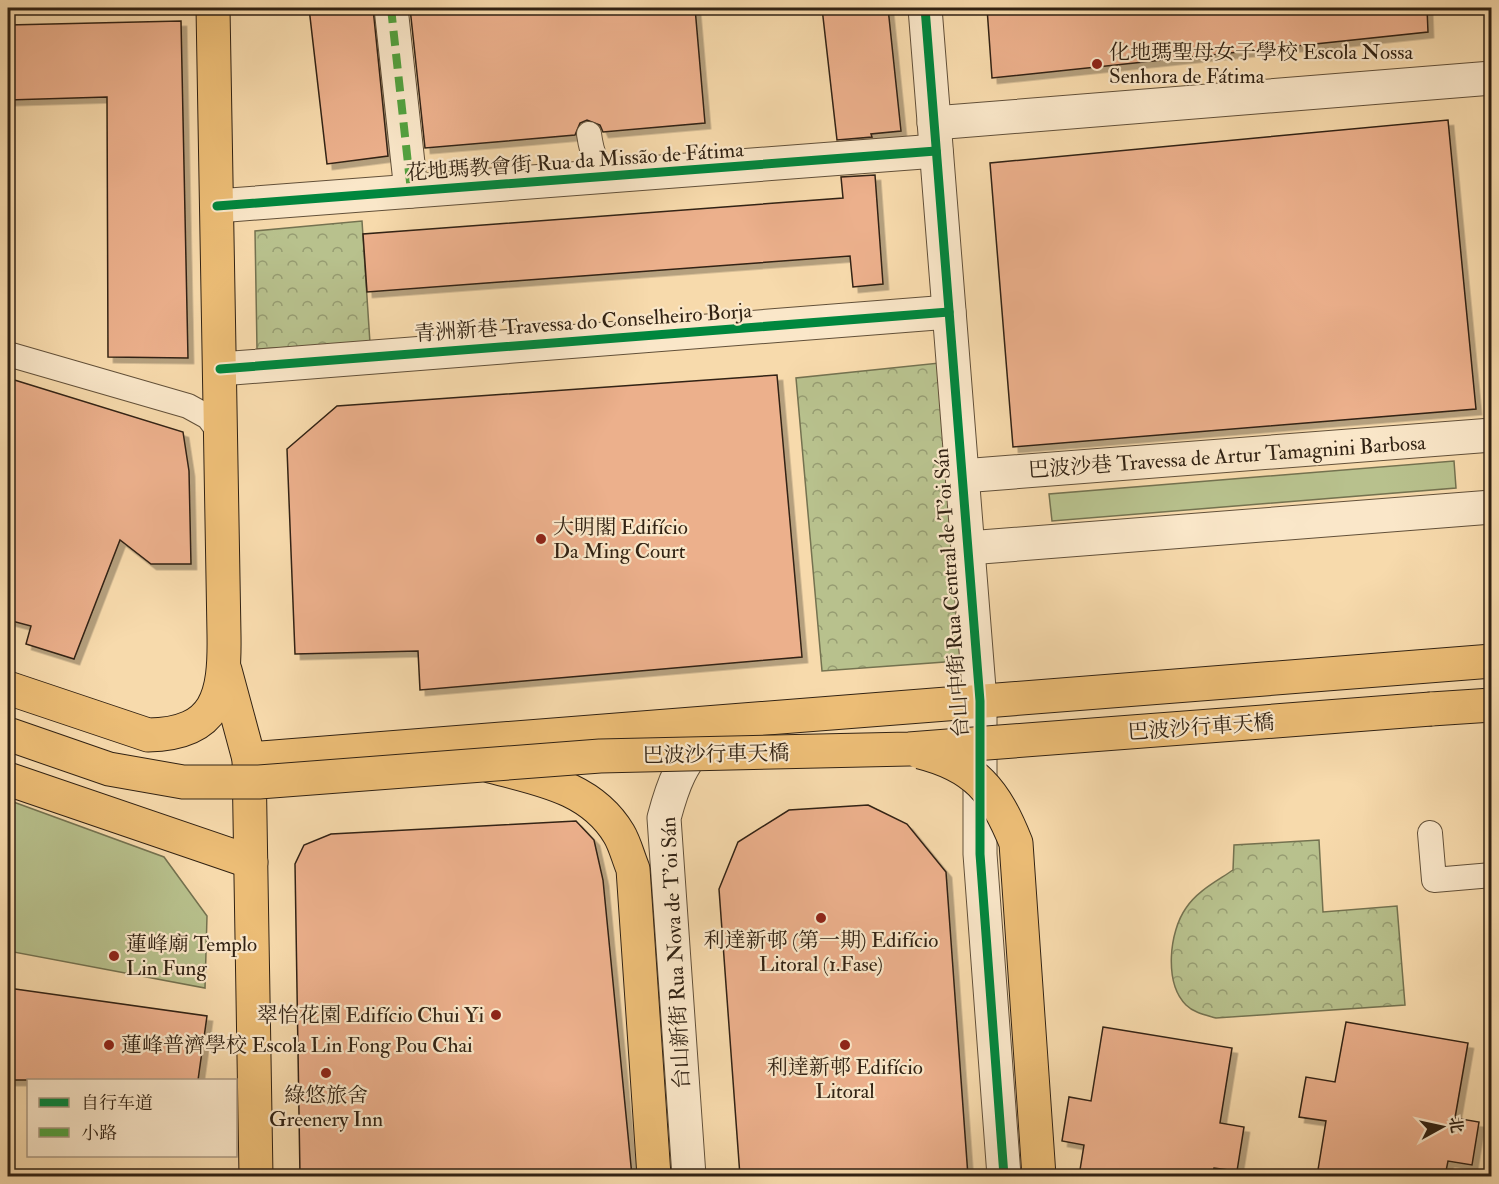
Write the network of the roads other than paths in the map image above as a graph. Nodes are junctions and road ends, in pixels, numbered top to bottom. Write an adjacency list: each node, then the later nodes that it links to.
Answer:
1 (213, 8): 9 (main road)
2 (391, 8): 8 (street)
3 (925, 8): 5 (street, 台山中街 Rua Central de T'oi Sán)
4 (1491, 78): 5 (street, 花地瑪教會街 Rua da Missão de Fátima)
5 (935, 137): 6 (street, 花地瑪教會街 Rua da Missão de Fátima); 10 (street, 台山中街 Rua Central de T'oi Sán)
6 (616, 176): 7 (street, 花地瑪教會街 Rua da Missão de Fátima); 7 (lane)
7 (568, 180): 8 (street, 花地瑪教會街 Rua da Missão de Fátima)
8 (411, 191): 9 (street, 花地瑪教會街 Rua da Missão de Fátima)
9 (217, 206): 12 (main road)
10 (949, 312): 12 (street, 青洲新巷 Travessa do Conselheiro Borja); 16 (street, 台山中街 Rua Central de T'oi Sán)
11 (8, 354): 13 (lane)
12 (220, 383): 13 (lane); 14 (main road)
13 (188, 406): 14 (lane)
14 (221, 434): 20 (main road)
15 (1491, 435): 16 (street, 巴波沙巷 Travessa de Artur Tamagnini Barbosa)
16 (962, 476): 18 (street, 台山中街 Rua Central de T'oi Sán)
17 (1491, 507): 18 (street)
18 (968, 548): 22 (street, 台山中街 Rua Central de T'oi Sán)
19 (1491, 661): 22 (main road)
20 (224, 668): 21 (main road); 27 (main road)
21 (8, 688)
22 (980, 701): 24 (main road); 36 (street, 台山中街 Rua Central de T'oi Sán)
23 (1491, 705): 26 (main road, 巴波沙行車天橋, bridge)
24 (734, 721): 27 (main road); 35 (street, 台山新街 Rua Nova de T'oi Sán)
25 (8, 734): 28 (main road, 巴波沙行車天橋, bridge)
26 (909, 749): 28 (main road, 巴波沙行車天橋, bridge); 37 (main road, bridge)
27 (249, 759): 31 (main road)
28 (486, 765): 34 (main road)
29 (8, 779): 31 (main road)
30 (1430, 833): 32 (lane)
31 (251, 872): 33 (main road)
32 (1491, 875)
33 (256, 1176)
34 (654, 1176)
35 (689, 1176)
36 (1004, 1176)
37 (1039, 1176)

